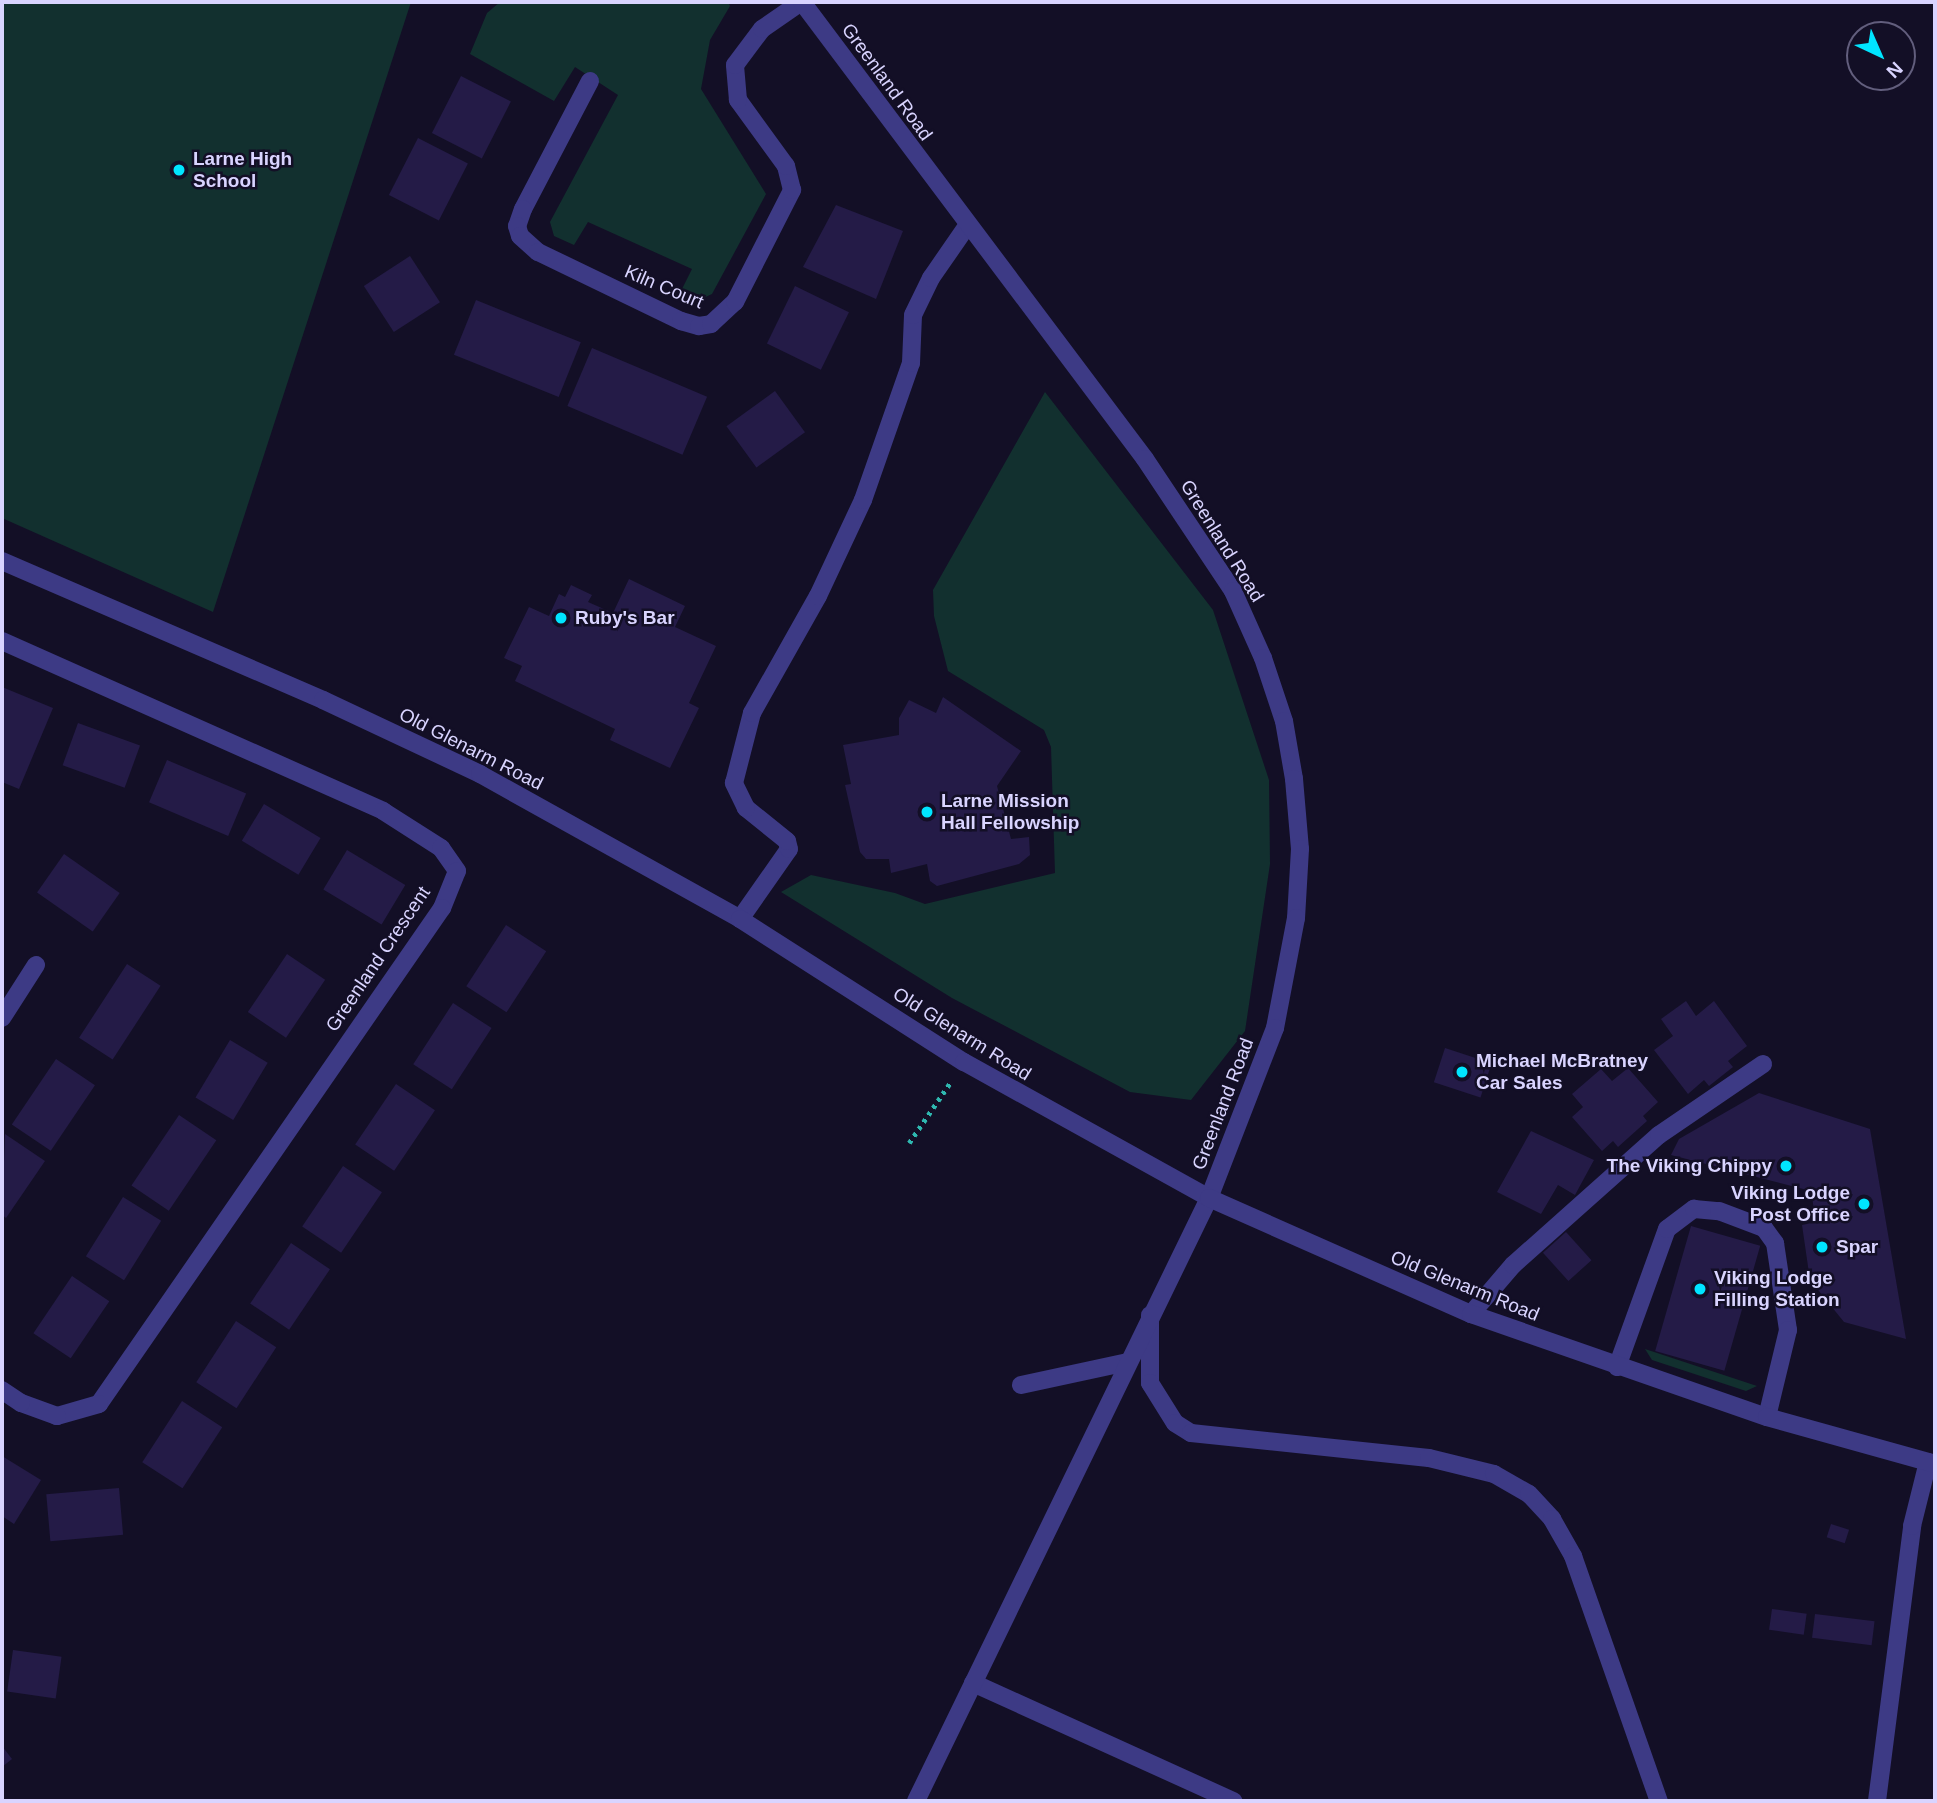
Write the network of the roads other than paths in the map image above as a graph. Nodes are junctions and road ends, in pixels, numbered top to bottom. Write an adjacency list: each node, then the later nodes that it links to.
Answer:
1 (802, 2): 2 (street, Kiln Court); 3 (street, Greenland Road)
2 (590, 81)
3 (967, 226): 6 (street); 10 (street, Greenland Road)
4 (2, 561): 6 (street, Old Glenarm Road)
5 (2, 641): 16 (street, Greenland Crescent)
6 (740, 919): 10 (street, Old Glenarm Road)
7 (36, 964): 8 (street)
8 (2, 1018)
9 (1763, 1065): 11 (street)
10 (1209, 1198): 11 (street, Old Glenarm Road); 12 (street, Greenland Road)
11 (1471, 1314): 14 (street, Old Glenarm Road)
12 (1150, 1315): 13 (street, Greenland Road); 22 (street)
13 (1127, 1362): 15 (street); 19 (street, Greenland Road)
14 (1617, 1367): 17 (street, Old Glenarm Road); 17 (street)
15 (1021, 1385)
16 (2, 1390)
17 (1767, 1417): 18 (street, Old Glenarm Road)
18 (1932, 1463): 23 (street)
19 (973, 1683): 20 (street, Greenland Road); 21 (street)
20 (916, 1801)
21 (1233, 1801)
22 (1659, 1801)
23 (1877, 1801)

